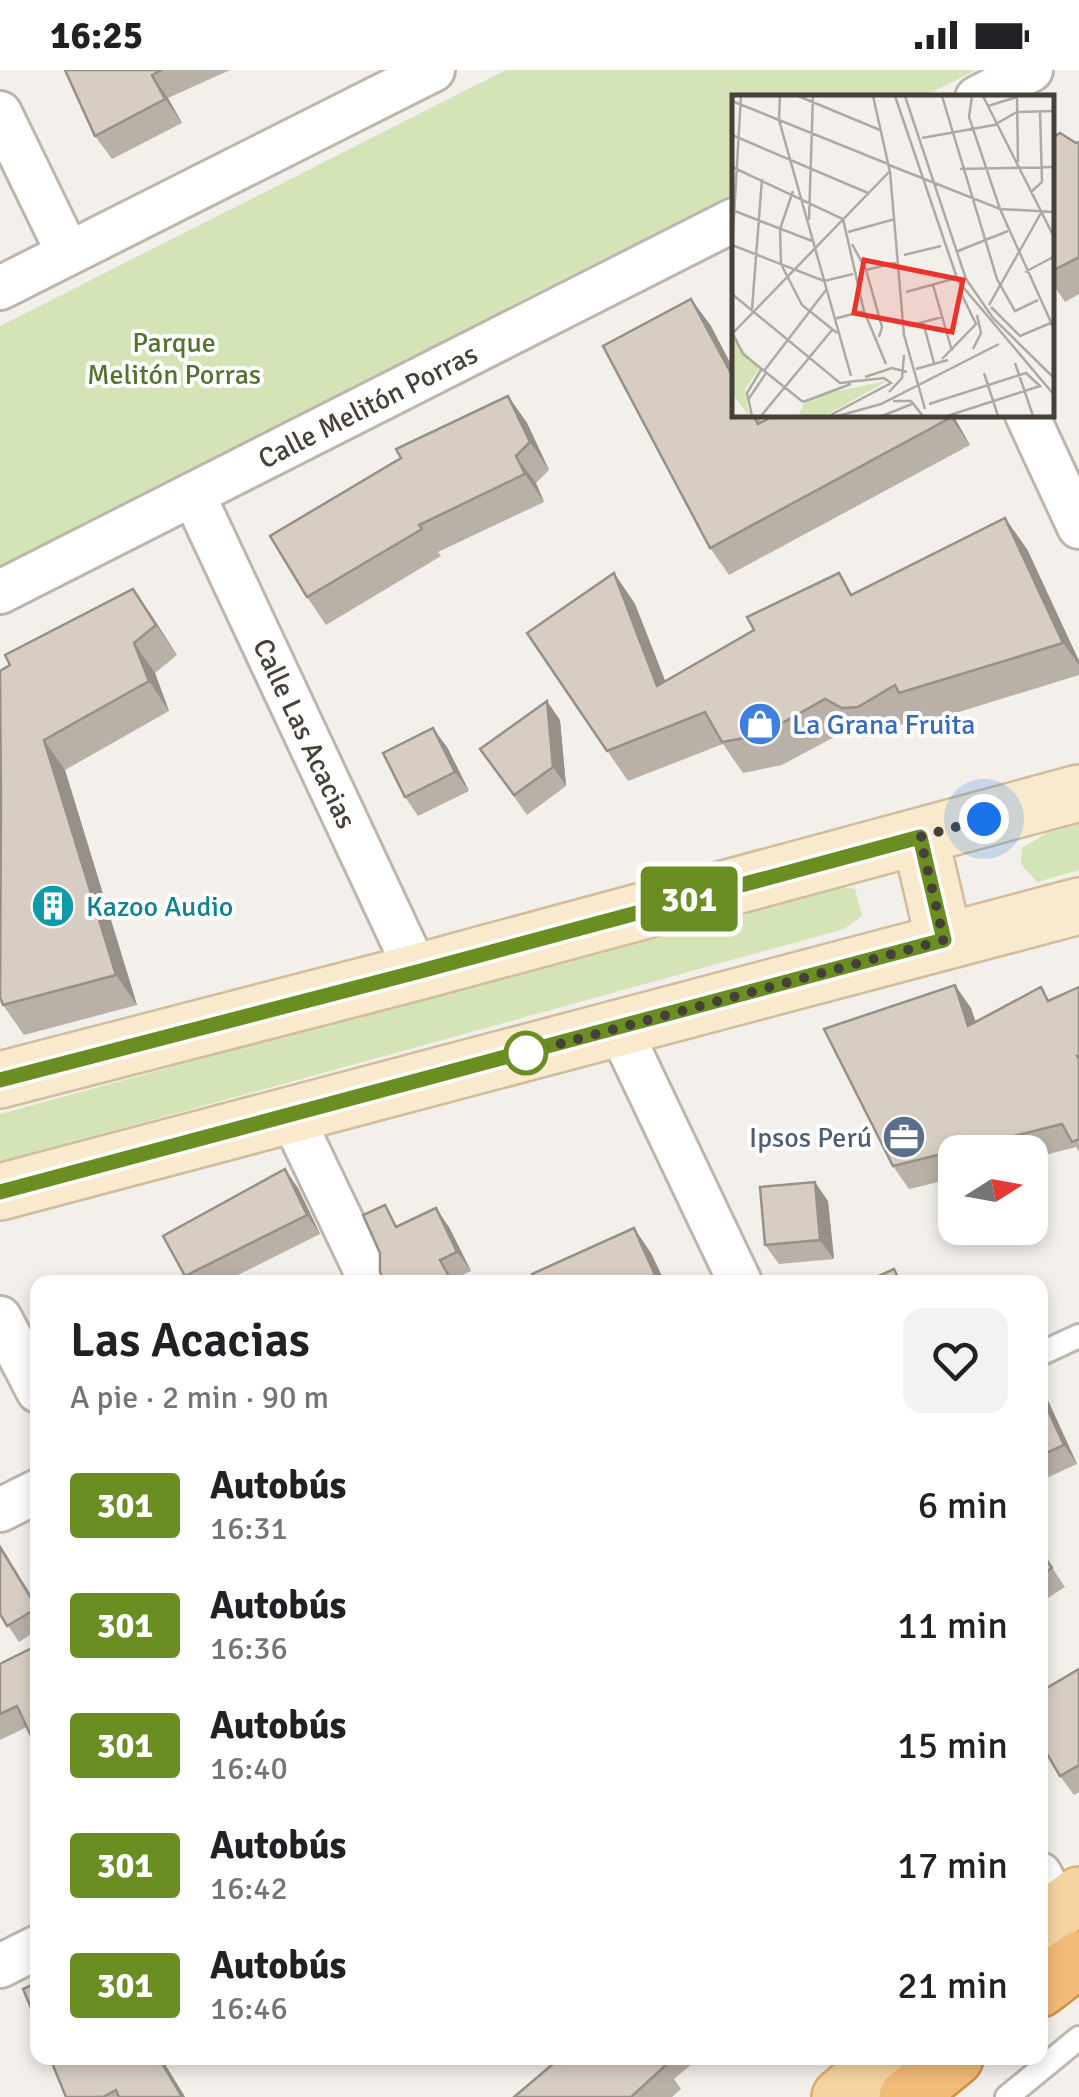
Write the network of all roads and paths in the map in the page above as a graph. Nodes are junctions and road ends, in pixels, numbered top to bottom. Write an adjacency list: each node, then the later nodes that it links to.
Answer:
1 (433, 70): 6 (street)
2 (1031, 70): 3 (street)
3 (983, 95)
4 (0, 113): 6 (street)
5 (732, 221): 9 (street, Calle Melitón Porras)
6 (68, 252): 7 (street)
7 (0, 288)
8 (1027, 418): 10 (street)
9 (194, 496): 11 (street, Calle Melitón Porras); 16 (street, Calle Las Acacias)
10 (1079, 527)
11 (0, 592)
12 (1079, 793): 13 (main road)
13 (920, 837): 15 (main road); 16 (main road)
14 (1079, 906): 15 (main road)
15 (944, 940): 17 (main road)
16 (417, 972): 18 (main road)
17 (619, 1028): 19 (main road); 22 (street)
18 (0, 1080)
19 (291, 1115): 20 (main road); 21 (street)
20 (0, 1192)
21 (368, 1275)
22 (737, 1275)
23 (0, 1318): 26 (street)
24 (1079, 1336): 25 (lane)
25 (1048, 1350)
26 (30, 1376)
27 (30, 1495): 28 (street)
28 (0, 1510)
29 (30, 1951): 31 (street)
30 (1079, 1959): 32 (highway)
31 (0, 1966)
32 (1048, 1983)
33 (1079, 2038): 34 (lane)
34 (1048, 2063)
35 (878, 2065): 38 (main road)
36 (946, 2065): 39 (highway)
37 (1046, 2065): 40 (lane)
38 (840, 2097)
39 (907, 2097)
40 (1006, 2097)

